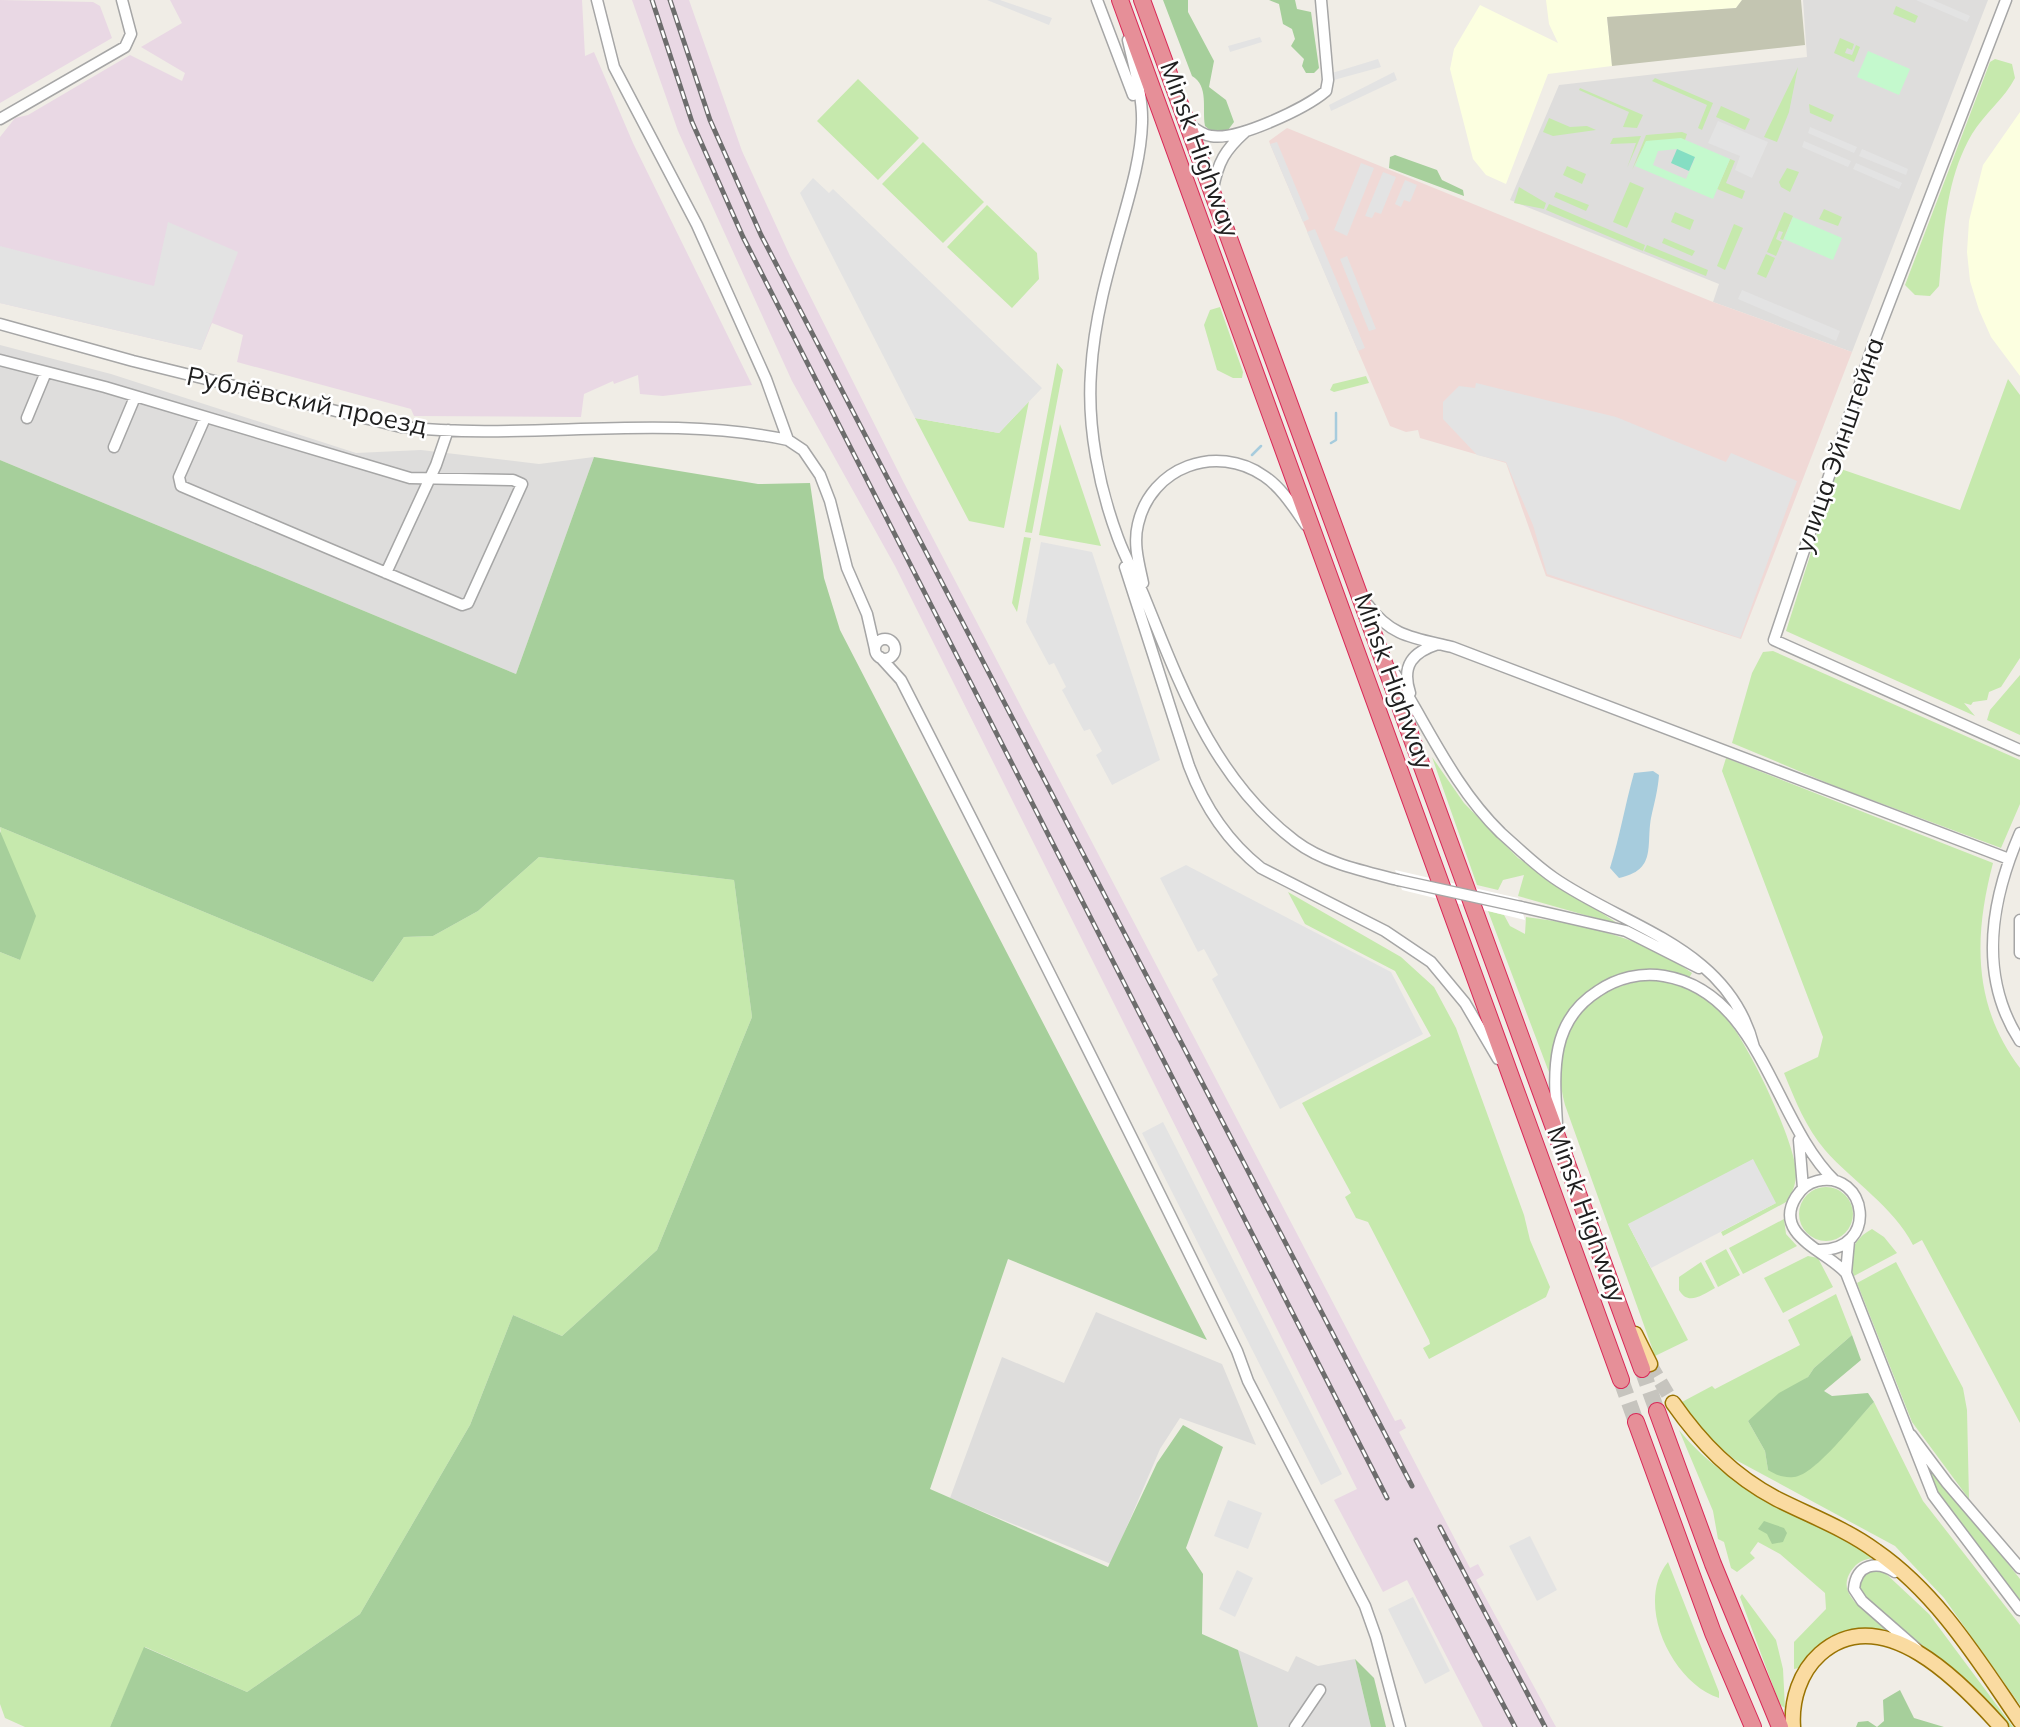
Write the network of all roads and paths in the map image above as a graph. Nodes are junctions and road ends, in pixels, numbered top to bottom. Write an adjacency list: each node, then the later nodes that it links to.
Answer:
1 (122, 0): 8 (street)
2 (597, 0): 20 (street)
3 (1097, 0): 11 (street)
4 (1119, 0): 11 (street); 24 (highway, Minsk Highway)
5 (1142, 0): 9 (highway, Minsk Highway)
6 (1321, 0): 10 (street)
7 (2006, 0): 35 (street, улица Эйнштейна)
8 (0, 119)
9 (1187, 123): 10 (street); 12 (highway, Minsk Highway)
10 (1247, 130): 12 (street)
11 (1136, 162): 23 (street)
12 (1213, 194): 26 (highway, Minsk Highway)
13 (0, 324): 19 (street, Рублёвский проезд)
14 (0, 360): 15 (street)
15 (46, 372): 16 (street); 17 (street)
16 (135, 397): 18 (street); 21 (street)
17 (27, 418)
18 (205, 418): 22 (street); 25 (street)
19 (448, 430): 20 (street, Рублёвский проезд); 22 (street)
20 (788, 440): 28 (street)
21 (114, 447)
22 (430, 478): 25 (street); 25 (street)
23 (1118, 539): 27 (street); 43 (street)
24 (1318, 542): 27 (street); 43 (highway, Minsk Highway)
25 (386, 573)
26 (1357, 588): 29 (street); 31 (highway, Minsk Highway)
27 (1146, 599): 40 (street, bridge)
28 (867, 614): 30 (street); 32 (street)
29 (1438, 644): 34 (street); 37 (street)
30 (893, 645): 32 (street); 32 (street); 33 (street)
31 (1378, 648): 34 (street); 45 (highway, Minsk Highway)
32 (878, 653): 33 (street)
33 (901, 680): 64 (street)
34 (1413, 703): 40 (street)
35 (2020, 750)
36 (2020, 833): 37 (street)
37 (2009, 859): 41 (street)
38 (2020, 920): 39 (street)
39 (2020, 953)
40 (1708, 973): 42 (street)
41 (2020, 1041)
42 (1754, 1046): 44 (street); 45 (street)
43 (1522, 1105): 52 (highway, Minsk Highway)
44 (1799, 1137): 46 (street); 47 (street)
45 (1559, 1141): 51 (highway, Minsk Highway)
46 (1835, 1181): 47 (street); 48 (street)
47 (1803, 1188): 49 (street)
48 (1849, 1241): 49 (street); 50 (street)
49 (1819, 1250): 50 (street)
50 (1846, 1273): 56 (street)
51 (1646, 1366)
52 (1621, 1380)
53 (1673, 1403): 58 (main road)
54 (1657, 1411): 66 (highway)
55 (1636, 1422): 65 (highway)
56 (1905, 1428): 57 (street); 59 (street)
57 (2020, 1569)
58 (1930, 1600): 60 (street); 62 (main road)
59 (2020, 1611)
60 (1919, 1651): 67 (main road); 68 (main road)
61 (1320, 1690): 63 (street)
62 (2020, 1721)
63 (1294, 1727)
64 (1400, 1727)
65 (1753, 1727)
66 (1780, 1727)
67 (1793, 1727)
68 (2001, 1727)

